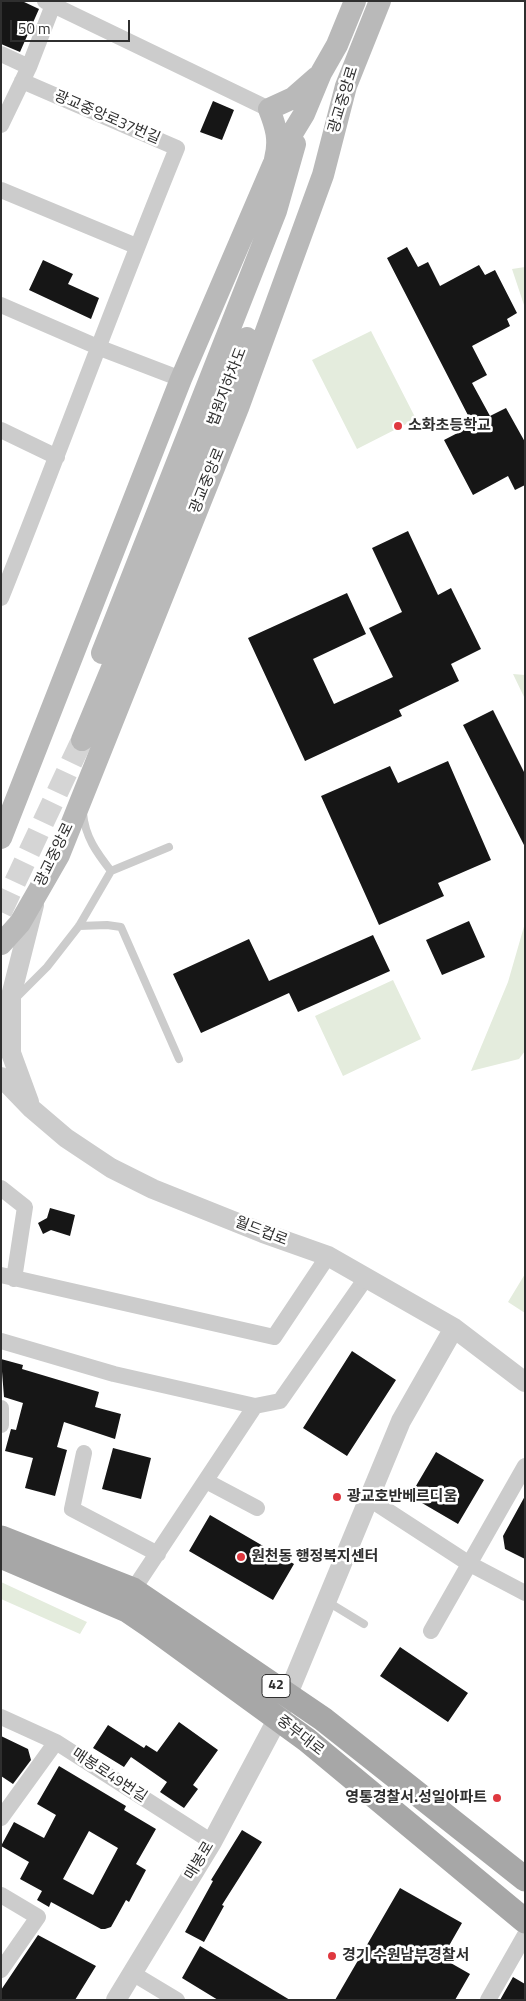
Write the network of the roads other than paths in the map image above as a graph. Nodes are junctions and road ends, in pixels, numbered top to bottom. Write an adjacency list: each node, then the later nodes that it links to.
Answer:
1 (355, 1): 5 (main road, 광교중앙로)
2 (380, 1): 7 (main road, 광교중앙로)
3 (49, 3): 6 (street); 8 (street)
4 (1, 54): 6 (street)
5 (321, 73): 8 (main road); 9 (main road, 광교중앙로)
6 (25, 74): 10 (street); 13 (street, 광교중앙로37번길)
7 (346, 86): 9 (main road, 법원지하차도); 20 (main road, 광교중앙로)
8 (269, 110): 11 (main road)
9 (304, 114): 11 (main road, 광교중앙로)
10 (1, 125)
11 (273, 165): 16 (main road, 광교중앙로)
12 (1, 190): 13 (street)
13 (136, 246): 15 (street, 광교중앙로37번길)
14 (1, 305): 15 (street)
15 (100, 348): 16 (street); 18 (street, 광교중앙로37번길)
16 (181, 379): 21 (main road, 광교중앙로)
17 (1, 430): 18 (street)
18 (57, 458): 19 (street, 광교중앙로37번길)
19 (1, 598)
20 (82, 798): 23 (lane); 24 (main road, 광교중앙로)
21 (4, 829)
22 (169, 847): 23 (lane)
23 (110, 871): 25 (lane)
24 (37, 892): 26 (main road, 광교중앙로); 27 (street)
25 (79, 926): 27 (lane); 28 (lane)
26 (1, 944)
27 (11, 1006): 30 (street)
28 (179, 1058)
29 (1, 1078): 30 (street, 월드컵로)
30 (32, 1109): 32 (street, 월드컵로)
31 (1, 1188): 33 (street)
32 (328, 1256): 33 (street); 34 (street, 월드컵로)
33 (7, 1277)
34 (366, 1278): 35 (street, 월드컵로); 38 (street)
35 (454, 1328): 37 (street, 월드컵로); 44 (street, 매봉로)
36 (1, 1341): 38 (street)
37 (525, 1382)
38 (255, 1406): 43 (street)
39 (1, 1408): 40 (street)
40 (1, 1425)
41 (84, 1453): 47 (street)
42 (525, 1466): 49 (street)
43 (206, 1481): 45 (street); 47 (street)
44 (368, 1498): 49 (street); 52 (street, 매봉로)
45 (257, 1508)
46 (1, 1538): 50 (main road, 중부대로 / 42)
47 (158, 1554): 50 (street)
48 (1, 1556): 57 (main road, 중부대로 / 42)
49 (468, 1563): 51 (street); 54 (street)
50 (133, 1590): 55 (main road, 중부대로 / 42)
51 (525, 1593)
52 (326, 1601): 53 (lane); 55 (street, 매봉로)
53 (364, 1624)
54 (431, 1630)
55 (288, 1694): 57 (street, 매봉로); 59 (main road, 중부대로 / 42)
56 (1, 1717): 58 (street, 매봉로49번길)
57 (278, 1718): 60 (main road, 중부대로 / 42); 62 (street, 매봉로)
58 (56, 1742): 61 (street); 62 (street, 매봉로49번길)
59 (367, 1753): 60 (main road); 63 (main road, 중부대로 / 42)
60 (349, 1775): 65 (main road, 중부대로 / 42)
61 (1, 1818)
62 (212, 1842): 68 (street, 매봉로)
63 (525, 1879)
64 (1, 1895): 67 (street)
65 (525, 1921)
66 (525, 1935): 71 (street)
67 (1, 1970)
68 (132, 1973): 69 (street, 매봉로); 70 (street)
69 (116, 2000)
70 (176, 2000)
71 (488, 2000)

